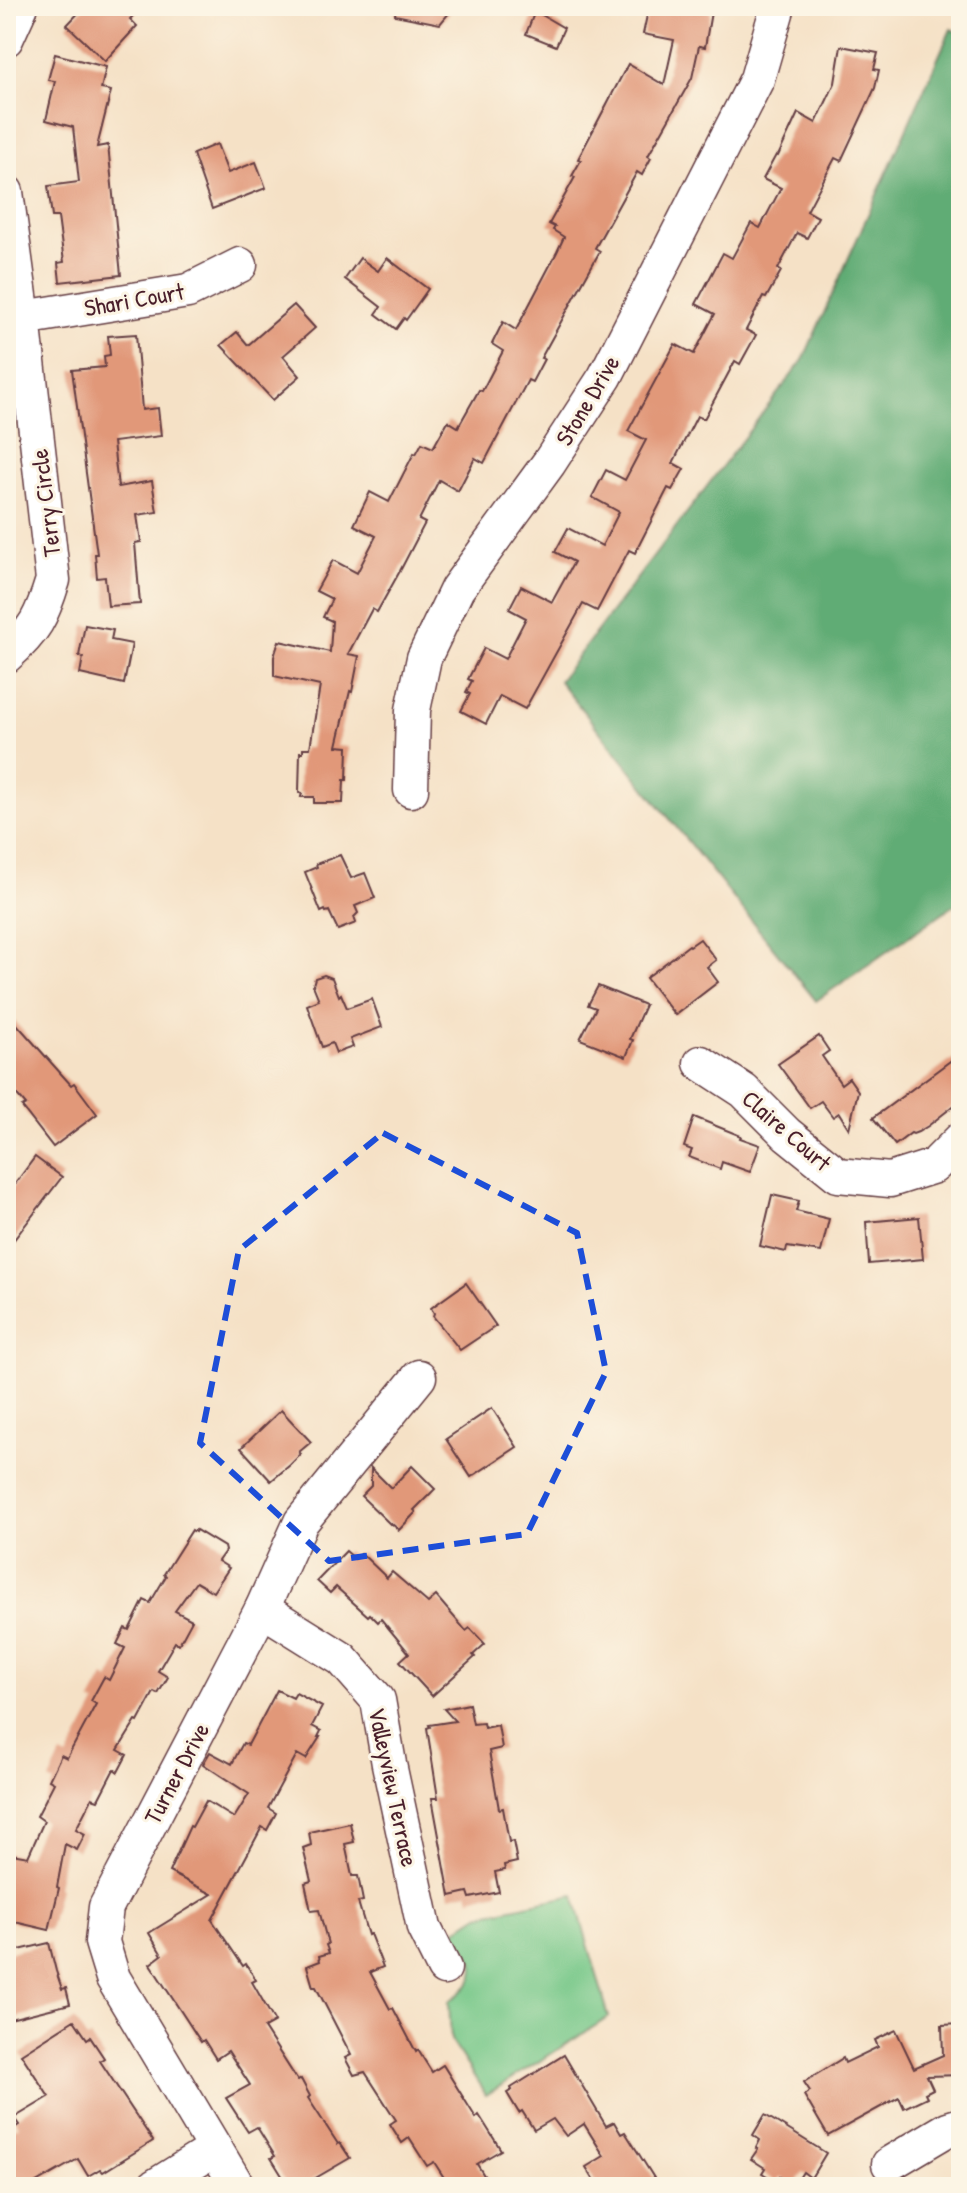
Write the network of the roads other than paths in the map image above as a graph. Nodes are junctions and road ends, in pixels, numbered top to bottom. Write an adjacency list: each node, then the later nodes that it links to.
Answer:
1 (21, 6): 3 (street)
2 (778, 6): 8 (street, Stone Drive)
3 (6, 39)
4 (6, 192): 6 (street, Terry Circle)
5 (240, 265): 6 (street, Shari Court)
6 (23, 318): 7 (street, Terry Circle)
7 (6, 656)
8 (411, 790)
9 (701, 1063): 10 (street, Claire Court)
10 (961, 1139)
11 (419, 1377): 12 (street, Turner Drive)
12 (262, 1609): 13 (street, Valleyview Terrace); 15 (street, Turner Drive)
13 (444, 1968)
14 (961, 2125): 16 (street)
15 (215, 2149): 17 (street); 18 (street, Turner Drive)
16 (889, 2164)
17 (154, 2187)
18 (238, 2187)

